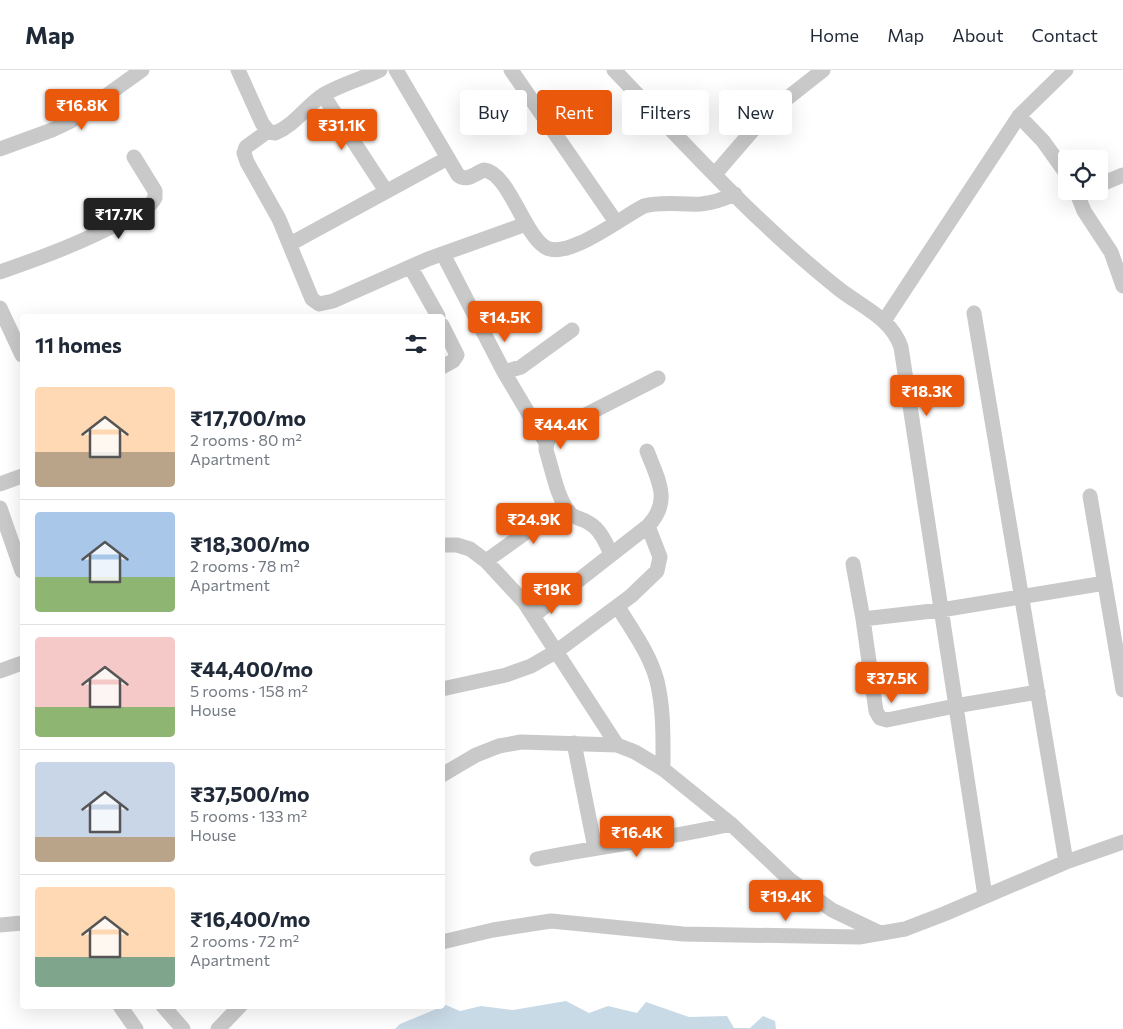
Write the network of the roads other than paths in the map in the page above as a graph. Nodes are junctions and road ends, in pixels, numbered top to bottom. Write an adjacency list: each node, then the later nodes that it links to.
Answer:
1 (142, 70): 12 (street)
2 (238, 70): 11 (street)
3 (380, 70): 9 (street)
4 (396, 70): 14 (street)
5 (511, 70): 22 (street)
6 (614, 70): 16 (street)
7 (823, 70): 16 (street)
8 (1066, 70): 10 (street)
9 (323, 95): 11 (street); 19 (street)
10 (1019, 116): 15 (street); 32 (street)
11 (268, 131): 24 (street)
12 (0, 149)
13 (134, 157): 27 (street)
14 (446, 158): 19 (street); 23 (street)
15 (1058, 161)
16 (715, 174): 20 (street)
17 (1123, 175): 18 (street)
18 (1108, 181)
19 (386, 191): 24 (street)
20 (735, 194): 22 (street); 32 (street)
21 (1081, 200): 28 (street)
22 (616, 222): 23 (street)
23 (526, 224): 25 (street)
24 (290, 244): 26 (street)
25 (443, 254): 26 (street); 37 (street)
26 (411, 268): 30 (street)
27 (0, 272)
28 (1123, 286)
29 (0, 308): 35 (street)
30 (437, 314)
31 (974, 314): 53 (street)
32 (884, 321): 55 (street)
33 (572, 330): 37 (street)
34 (445, 331): 36 (street)
35 (20, 351)
36 (445, 365)
37 (504, 372): 39 (street)
38 (658, 378): 39 (street)
39 (546, 443): 44 (street)
40 (647, 451): 46 (street)
41 (20, 477): 42 (street)
42 (0, 484)
43 (1090, 496): 52 (street)
44 (564, 505): 48 (street); 49 (street)
45 (0, 508): 50 (street)
46 (648, 526): 48 (street); 54 (street)
47 (445, 545): 49 (street)
48 (611, 554): 56 (street)
49 (486, 561): 56 (street)
50 (20, 564)
51 (853, 564): 57 (street)
52 (1105, 583): 53 (street); 62 (street)
53 (1022, 597): 55 (street); 63 (street)
54 (618, 606): 58 (street); 67 (street)
55 (941, 610): 57 (street); 64 (street)
56 (534, 614): 58 (street)
57 (863, 619): 64 (street)
58 (558, 651): 61 (street); 66 (street)
59 (20, 664): 60 (street)
60 (0, 670)
61 (445, 688)
62 (1123, 690)
63 (1038, 692): 64 (street); 73 (street)
64 (955, 706): 74 (street)
65 (574, 743): 66 (street); 68 (street); 71 (street)
66 (616, 745): 67 (street)
67 (663, 769): 69 (street)
68 (445, 774)
69 (731, 824): 71 (street); 77 (street)
70 (1123, 842): 73 (street)
71 (595, 848): 72 (street)
72 (537, 859)
73 (1066, 862): 74 (street)
74 (985, 896): 77 (street)
75 (20, 923): 76 (street)
76 (0, 925)
77 (880, 934): 78 (street)
78 (445, 941)
79 (122, 1009): 82 (street)
80 (166, 1009): 83 (street)
81 (237, 1009): 84 (street)
82 (136, 1029)
83 (183, 1029)
84 (218, 1029)

